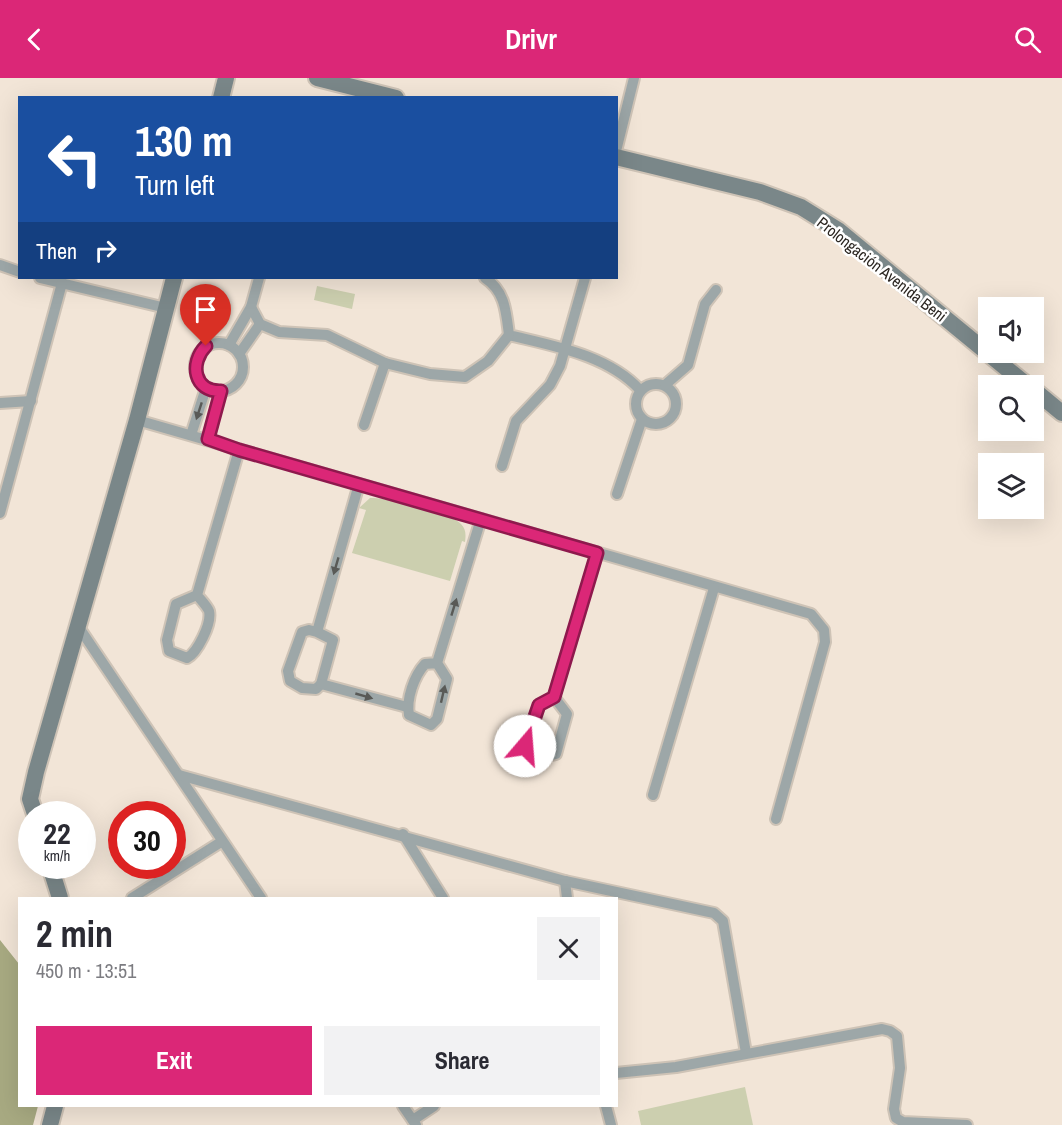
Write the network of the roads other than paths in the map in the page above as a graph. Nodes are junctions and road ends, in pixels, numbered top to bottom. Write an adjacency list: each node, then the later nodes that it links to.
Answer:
1 (226, 78): 4 (street)
2 (317, 78): 5 (street)
3 (634, 78): 6 (street)
4 (222, 96)
5 (388, 96)
6 (618, 143)
7 (618, 157): 25 (street, Prolongación Avenida Beni)
8 (0, 265): 9 (street)
9 (18, 271)
10 (44, 279): 15 (street)
11 (174, 279): 18 (street)
12 (259, 279): 17 (street)
13 (486, 279): 20 (street)
14 (585, 279): 22 (street)
15 (62, 283): 18 (street); 31 (street)
16 (716, 290): 26 (street)
17 (252, 307): 19 (street); 21 (street)
18 (166, 308): 35 (street)
19 (260, 324): 23 (street); 24 (street)
20 (509, 335): 22 (street); 24 (street)
21 (229, 345): 23 (street); 27 (street)
22 (565, 349): 28 (street); 40 (street)
23 (239, 354): 29 (street)
24 (385, 363): 36 (street)
25 (1015, 375)
26 (665, 385): 28 (street); 34 (street)
27 (206, 388): 29 (street); 37 (street, one-way to 37)
28 (640, 390): 34 (street)
29 (221, 391): 38 (street)
30 (1044, 398): 33 (street)
31 (31, 401): 32 (street); 43 (street)
32 (0, 403)
33 (1062, 413)
34 (642, 419): 42 (street)
35 (137, 420): 37 (street); 48 (street)
36 (364, 425)
37 (191, 435): 38 (street)
38 (208, 439): 39 (street)
39 (239, 450): 41 (street); 47 (street)
40 (502, 466)
41 (359, 484): 44 (street); 49 (street, one-way to 49)
42 (617, 494)
43 (0, 513)
44 (481, 519): 45 (street); 50 (street, one-way to 44)
45 (597, 553): 46 (street); 52 (street)
46 (714, 588): 55 (street); 57 (street)
47 (197, 595): 47 (street)
48 (78, 626): 54 (street); 56 (street)
49 (317, 632): 51 (street); 51 (street)
50 (437, 663): 53 (street); 53 (street, one-way to 50)
51 (321, 684): 53 (street, one-way to 53)
52 (554, 697): 52 (street)
53 (407, 707)
54 (179, 775): 58 (street); 59 (street)
55 (653, 795)
56 (31, 801)
57 (776, 819)
58 (403, 834): 61 (street); 65 (street)
59 (221, 842): 63 (street); 64 (street)
60 (54, 879): 62 (street)
61 (565, 881): 66 (street); 67 (street)
62 (60, 897)
63 (134, 897)
64 (260, 897)
65 (442, 897)
66 (567, 897)
67 (746, 1053): 68 (street); 76 (street)
68 (618, 1072)
69 (55, 1107): 74 (street)
70 (404, 1107): 73 (street)
71 (433, 1107): 73 (street)
72 (606, 1107): 75 (street)
73 (414, 1122)
74 (50, 1125)
75 (611, 1125)
76 (967, 1125)

